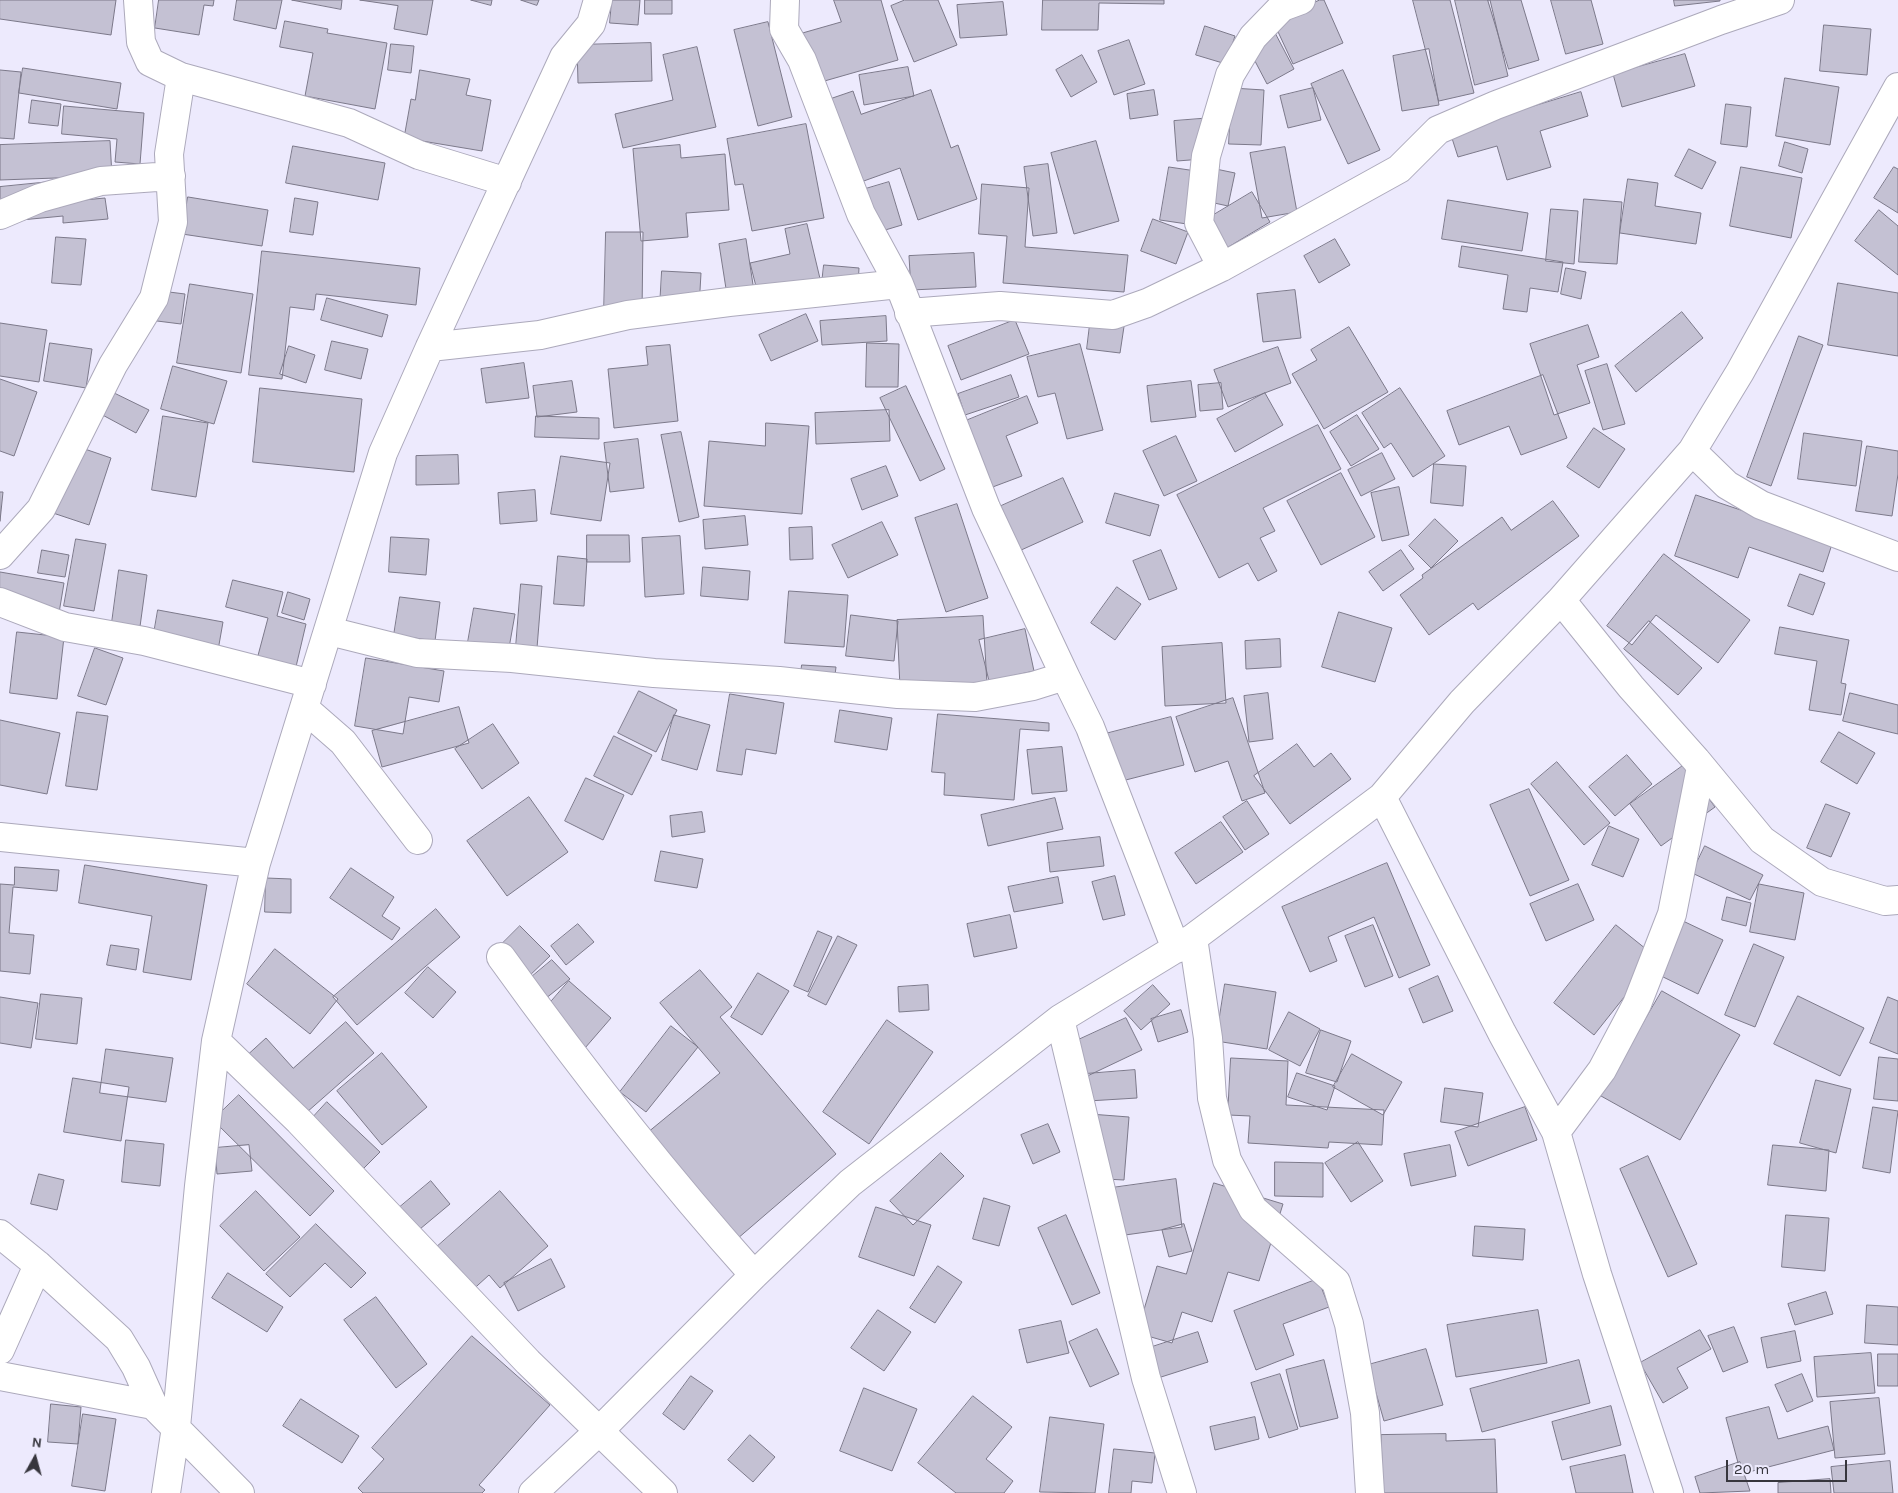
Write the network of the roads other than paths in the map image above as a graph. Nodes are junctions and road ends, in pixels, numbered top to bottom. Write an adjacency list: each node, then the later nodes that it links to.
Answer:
1 (138, 0): 6 (street)
2 (598, 0): 9 (street)
3 (785, 0): 12 (street)
4 (1301, 0): 11 (street)
5 (1780, 0): 11 (street)
6 (181, 77): 8 (street); 9 (street)
7 (1898, 86): 15 (street)
8 (171, 176): 10 (street); 16 (street)
9 (507, 182): 14 (street)
10 (0, 215)
11 (1222, 267): 13 (street)
12 (899, 284): 13 (street); 14 (street)
13 (909, 313): 21 (street)
14 (430, 347): 20 (street)
15 (1692, 451): 17 (street); 18 (street)
16 (0, 555)
17 (1898, 557)
18 (1560, 600): 23 (street); 24 (street)
19 (0, 602): 22 (street)
20 (329, 631): 21 (street); 22 (street)
21 (1064, 676): 29 (street)
22 (308, 696): 26 (street); 27 (street)
23 (1701, 767): 28 (street); 33 (street)
24 (1382, 798): 29 (street); 33 (street)
25 (0, 837): 27 (street)
26 (418, 840)
27 (256, 863): 32 (street)
28 (1898, 900)
29 (1184, 943): 31 (street); 47 (street)
30 (501, 957): 36 (street)
31 (1060, 1018): 36 (street); 46 (street)
32 (216, 1040): 40 (street); 41 (street)
33 (1556, 1132): 48 (street)
34 (0, 1234): 35 (street)
35 (38, 1265): 37 (street); 39 (street)
36 (754, 1275): 41 (street)
37 (0, 1350)
38 (0, 1376): 39 (street)
39 (153, 1405): 40 (street)
40 (176, 1427): 42 (street); 43 (street)
41 (599, 1431): 44 (street); 45 (street)
42 (166, 1493)
43 (240, 1493)
44 (532, 1493)
45 (663, 1493)
46 (1182, 1493)
47 (1370, 1493)
48 (1669, 1493)

